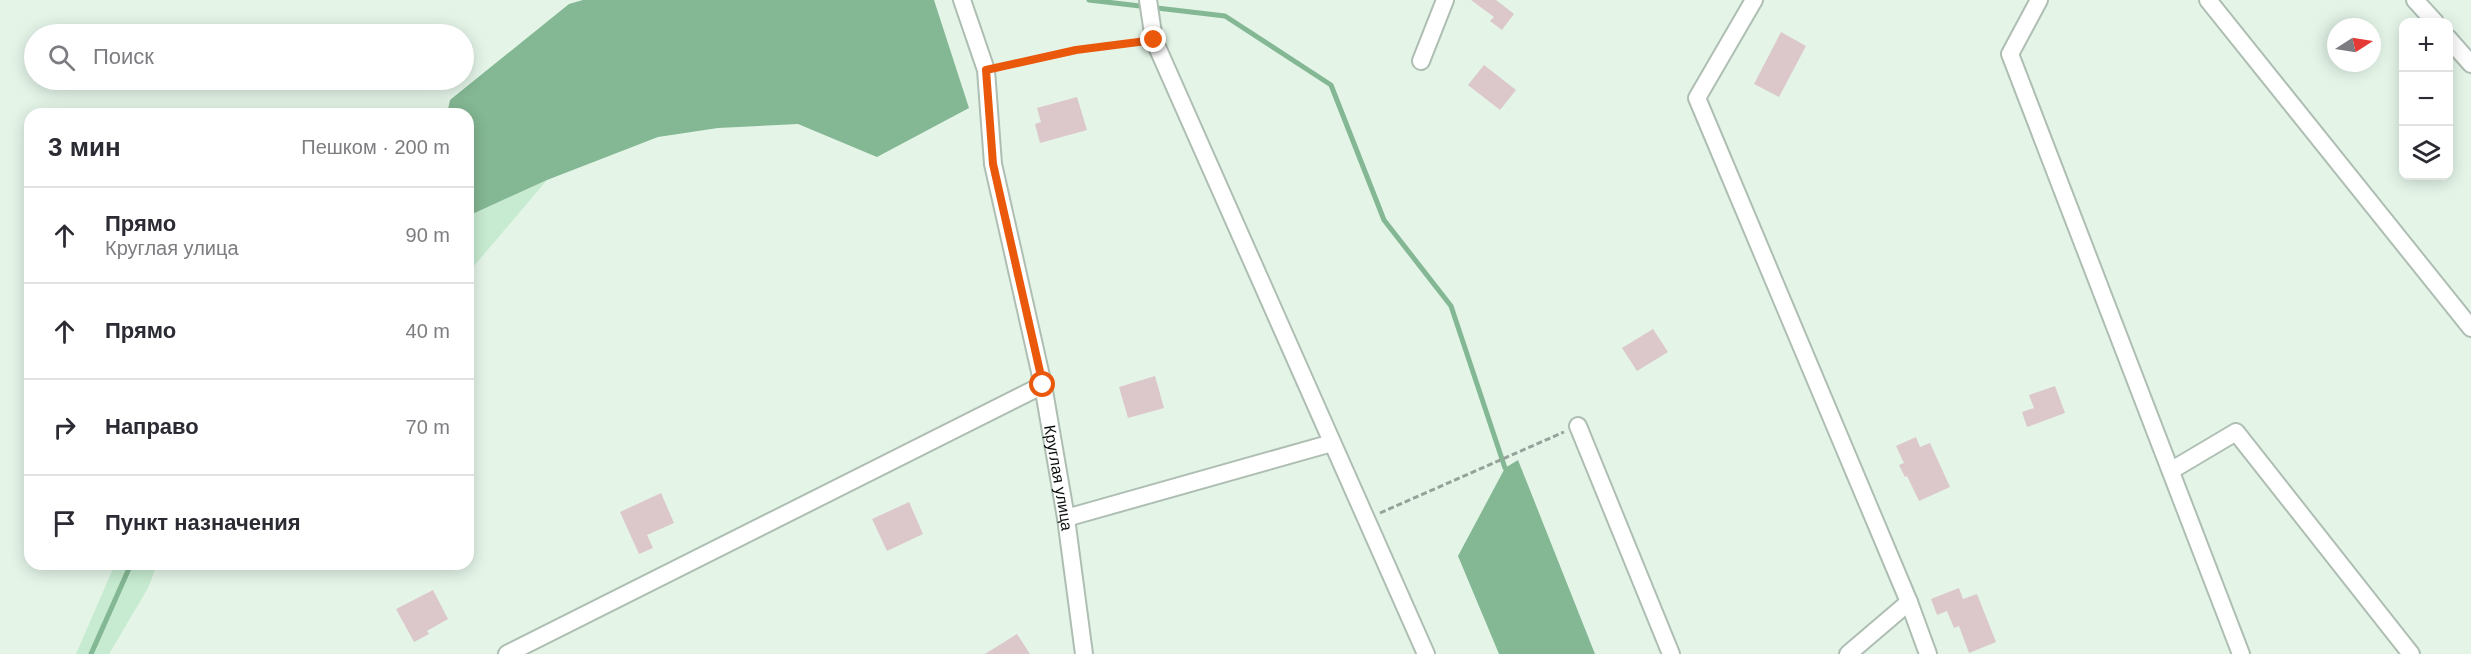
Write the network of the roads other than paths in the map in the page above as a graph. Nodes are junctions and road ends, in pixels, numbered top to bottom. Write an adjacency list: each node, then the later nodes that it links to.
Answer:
1 (962, 0): 13 (street, Круглая улица)
2 (1148, 0): 15 (street)
3 (1445, 0): 10 (street)
4 (1754, 0): 18 (street)
5 (2038, 0): 16 (street)
6 (2208, 0): 12 (street)
7 (2415, 0): 8 (street)
8 (2431, 18)
9 (2453, 44): 11 (street)
10 (1421, 61)
11 (2471, 64)
12 (2471, 328)
13 (1043, 385): 17 (street, Круглая улица); 19 (street)
14 (1578, 426): 22 (street)
15 (1332, 443): 17 (street); 21 (street)
16 (2172, 470): 25 (street); 26 (street)
17 (1066, 518): 20 (street, Круглая улица)
18 (1909, 602): 23 (street); 24 (street)
19 (507, 654)
20 (1084, 654)
21 (1426, 654)
22 (1671, 654)
23 (1848, 654)
24 (1928, 654)
25 (2241, 654)
26 (2411, 654)

